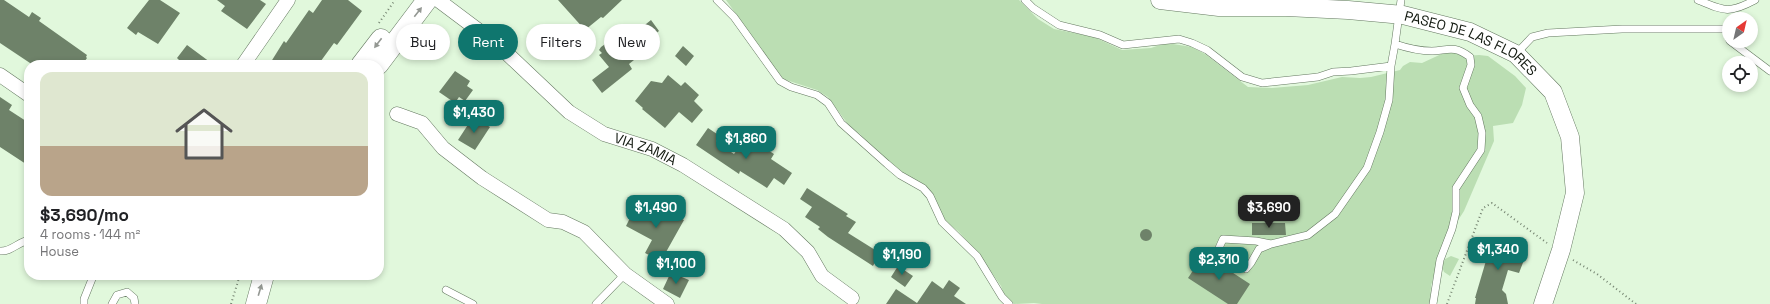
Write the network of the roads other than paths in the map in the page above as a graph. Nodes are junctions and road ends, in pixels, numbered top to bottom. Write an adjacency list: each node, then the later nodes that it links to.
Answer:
1 (288, 0): 15 (street)
2 (410, 0): 16 (main road, one-way to 16)
3 (427, 0): 17 (main road, one-way to 3)
4 (438, 0): 31 (street, VIA ZAMIA)
5 (717, 0): 40 (lane)
6 (1025, 0): 18 (lane)
7 (1160, 0): 10 (street, PASEO DE LAS FLORES)
8 (1698, 0): 9 (lane)
9 (1755, 0)
10 (1400, 7): 12 (lane); 14 (street, PASEO DE LAS FLORES)
11 (1722, 29): 14 (lane)
12 (1395, 44): 18 (lane); 41 (lane)
13 (1737, 48): 19 (lane)
14 (1516, 54): 42 (street, PASEO DE LAS FLORES)
15 (246, 60)
16 (365, 60)
17 (382, 60)
18 (1391, 66): 24 (lane)
19 (1770, 71)
20 (0, 75): 21 (street)
21 (24, 92)
22 (397, 114): 26 (street)
23 (24, 241): 25 (lane)
24 (1271, 244): 24 (lane)
25 (0, 251)
26 (625, 274): 38 (lane); 39 (street)
27 (92, 280): 32 (lane)
28 (249, 280): 35 (main road)
29 (263, 280): 36 (main road, one-way to 29)
30 (446, 290): 37 (lane)
31 (852, 298)
32 (84, 304)
33 (112, 304): 34 (lane)
34 (135, 304)
35 (242, 304)
36 (256, 304)
37 (473, 304)
38 (596, 304)
39 (667, 304)
40 (1009, 304)
41 (1433, 304)
42 (1544, 304)

